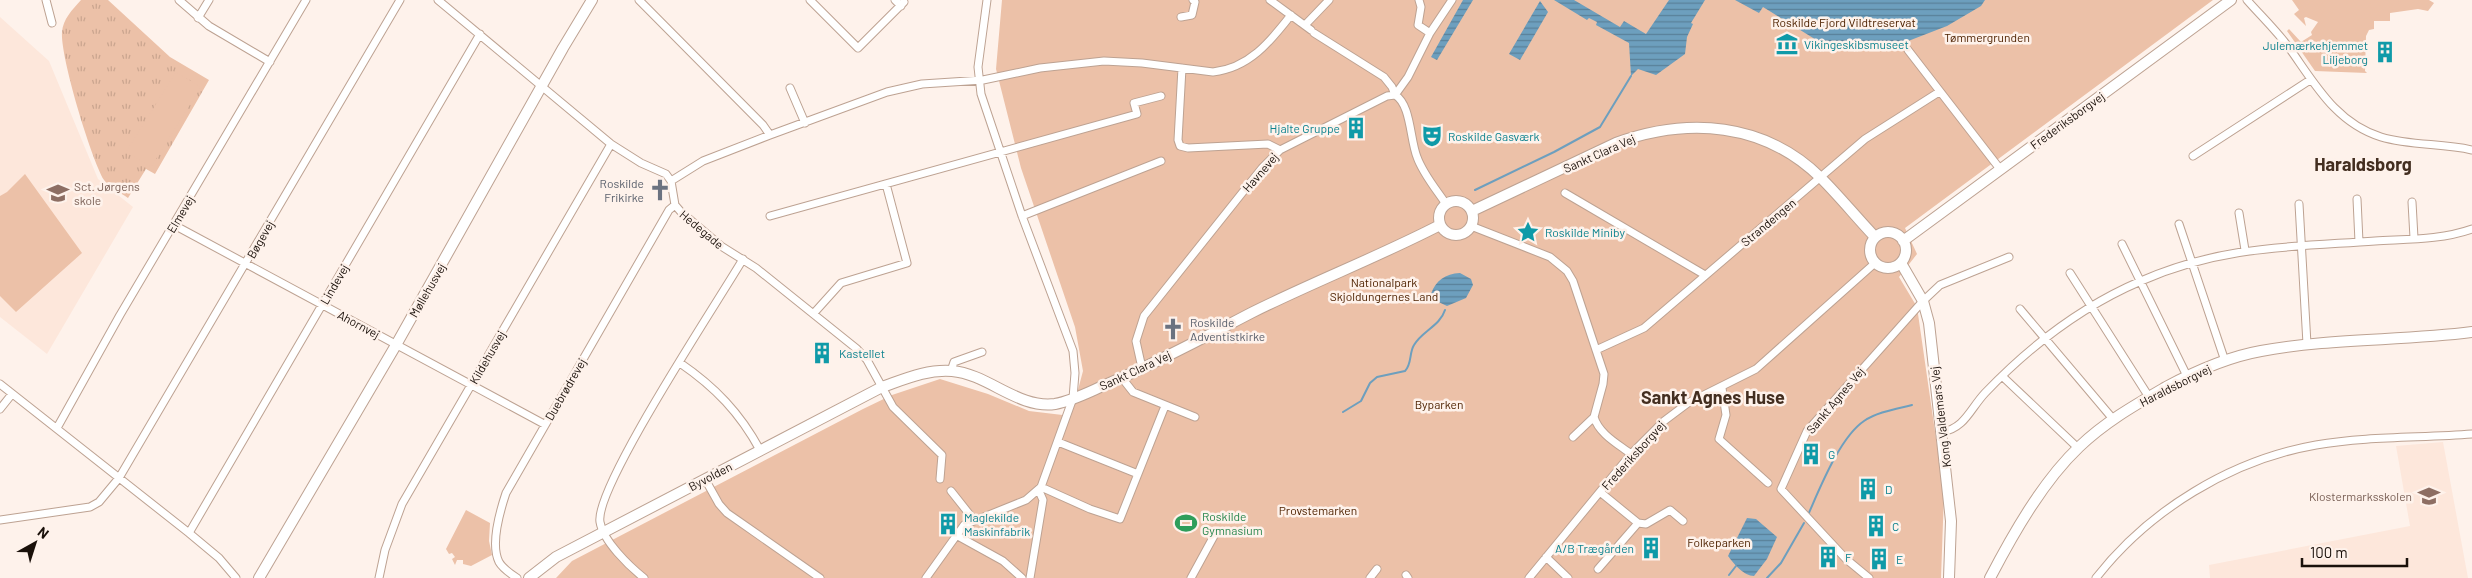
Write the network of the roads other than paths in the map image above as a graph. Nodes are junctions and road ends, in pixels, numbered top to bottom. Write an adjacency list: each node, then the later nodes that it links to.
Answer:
1 (46, 0): 22 (street)
2 (179, 0): 21 (street)
3 (209, 0): 21 (street)
4 (306, 0): 27 (street, Elmevej)
5 (400, 0): 75 (street, Bøgevej)
6 (592, 0): 31 (main road, Møllehusvej)
7 (638, 0): 37 (street)
8 (810, 0): 9 (street)
9 (895, 0)
10 (987, 0): 29 (street)
11 (1193, 0): 20 (street)
12 (1270, 0): 19 (street)
13 (1329, 0): 23 (street)
14 (1419, 0): 24 (street)
15 (1452, 0): 24 (street)
16 (2231, 0): 44 (main road, Frederiksborgvej)
17 (2247, 0): 30 (street)
18 (441, 1): 25 (street)
19 (1291, 16): 23 (street); 28 (street)
20 (1181, 17)
21 (198, 18): 27 (street)
22 (52, 23)
23 (1310, 29): 34 (street)
24 (1430, 33): 34 (street)
25 (480, 34): 31 (street); 80 (street, Lindevej)
26 (1908, 50): 33 (street)
27 (270, 62): 59 (street, Elmevej)
28 (1182, 68): 29 (street); 39 (street)
29 (979, 80): 36 (street); 41 (street)
30 (2310, 80): 40 (street); 42 (street)
31 (543, 86): 38 (street); 87 (main road, Møllehusvej)
32 (790, 88): 36 (street)
33 (1939, 92): 44 (street); 45 (street, Strandengen)
34 (1395, 95): 39 (street, Havnevej); 51 (street)
35 (1161, 96): 41 (street)
36 (805, 122): 37 (street)
37 (770, 135): 46 (street)
38 (611, 144): 46 (street); 98 (street, Kildehusvej)
39 (1280, 150): 92 (street, Havnevej)
40 (2472, 150)
41 (1000, 151): 47 (street); 57 (street)
42 (2193, 156)
43 (1161, 160): 57 (street)
44 (2000, 169): 65 (main road, Frederiksborgvej)
45 (1820, 177): 54 (main road, Sankt Clara Vej); 63 (main road, Sankt Clara Vej); 77 (street, Strandengen)
46 (671, 181): 53 (street, Hedegade)
47 (886, 184): 56 (street); 83 (street)
48 (1565, 193): 77 (street)
49 (2356, 199): 66 (street)
50 (2412, 202): 64 (street)
51 (1446, 204): 54 (main road); 60 (main road)
52 (2299, 204): 68 (street)
53 (675, 205): 71 (street, Hedegade); 109 (street, Duebrødrevej)
54 (1472, 211): 61 (main road)
55 (2239, 213): 69 (street)
56 (770, 216)
57 (1022, 216): 103 (street)
58 (2179, 224): 73 (street)
59 (174, 225): 75 (street, Ahornvej); 110 (street, Elmevej)
60 (1440, 225): 61 (main road); 92 (main road, Sankt Clara Vej)
61 (1471, 226): 88 (street)
62 (2472, 229): 64 (street)
63 (1875, 237): 65 (main road); 74 (main road)
64 (2414, 238): 66 (street)
65 (1904, 240): 72 (main road)
66 (2359, 242): 68 (street)
67 (2122, 244): 78 (street)
68 (2302, 246): 69 (street); 86 (street)
69 (2245, 250): 73 (street)
70 (2009, 257): 79 (street, Sankt Agnes Vej)
71 (743, 259): 83 (street, Hedegade); 91 (street)
72 (1901, 262): 74 (main road); 79 (main road, Kong Valdemars Vej)
73 (2191, 262): 78 (street); 90 (street)
74 (1875, 263): 100 (street, Frederiksborgvej)
75 (246, 264): 80 (street, Ahornvej); 119 (street, Bøgevej)
76 (2070, 274): 81 (street)
77 (1705, 275): 88 (street, Strandengen)
78 (2140, 281): 81 (street); 95 (street)
79 (1923, 301): 111 (main road, Kong Valdemars Vej); 153 (street, Sankt Agnes Vej)
80 (322, 305): 87 (street, Ahornvej); 131 (street, Lindevej)
81 (2091, 306): 85 (street); 102 (street)
82 (2020, 309): 85 (street)
83 (814, 313): 99 (street, Hedegade)
84 (2472, 332): 86 (main road, Haraldsborgvej)
85 (2044, 338): 94 (street); 108 (street)
86 (2307, 344): 90 (main road, Haraldsborgvej)
87 (396, 345): 98 (street, Ahornvej); 139 (main road, Møllehusvej)
88 (1596, 350): 107 (street)
89 (982, 352): 93 (street)
90 (2224, 360): 95 (main road, Haraldsborgvej)
91 (680, 363): 116 (street); 130 (street)
92 (1142, 368): 96 (main road, Sankt Clara Vej)
93 (951, 371): 99 (main road, Byvolden); 103 (main road, Sankt Clara Vej)
94 (2002, 376): 111 (street); 115 (street)
95 (2187, 376): 102 (main road, Haraldsborgvej)
96 (1122, 378): 103 (main road, Sankt Clara Vej); 104 (street)
97 (0, 384): 101 (street)
98 (471, 384): 109 (street, Ahornvej); 140 (street, Kildehusvej)
99 (882, 387): 116 (main road, Byvolden); 121 (street, Hedegade)
100 (1722, 388): 117 (street, Frederiksborgvej); 122 (street)
101 (12, 394): 105 (street); 110 (street)
102 (2149, 397): 108 (main road, Haraldsborgvej)
103 (1073, 398): 114 (street)
104 (1165, 406): 106 (street); 118 (street)
105 (0, 409)
106 (1195, 417)
107 (1594, 417): 113 (street); 117 (street)
108 (2113, 418): 115 (main road, Haraldsborgvej)
109 (544, 424): 141 (street, Duebrødrevej)
110 (57, 428): 119 (street)
111 (1942, 432): 154 (main road, Kong Valdemars Vej)
112 (2472, 434): 156 (street)
113 (1573, 437)
114 (1058, 442): 118 (street); 123 (street)
115 (2078, 448): 155 (main road, Haraldsborgvej)
116 (760, 450): 120 (main road, Byvolden)
117 (1631, 454): 125 (street, Frederiksborgvej)
118 (1138, 474): 123 (street)
119 (119, 478): 126 (street, Bøgevej); 131 (street)
120 (705, 479): 130 (main road, Byvolden); 145 (street)
121 (940, 479)
122 (1768, 483)
123 (1040, 489): 127 (street); 148 (street)
124 (951, 491): 127 (street)
125 (1600, 492): 129 (street); 134 (street, Frederiksborgvej)
126 (0, 520)
127 (974, 520): 133 (street)
128 (1683, 521): 129 (street)
129 (1638, 524): 137 (street)
130 (604, 532): 135 (main road, Byvolden); 144 (street)
131 (189, 533): 138 (street)
132 (1215, 534): 149 (street)
133 (956, 535): 146 (street); 147 (street)
134 (1546, 557): 151 (street, Frederiksborgvej); 152 (street)
135 (541, 568): 142 (main road, Byvolden); 143 (main road, Byvolden)
136 (1377, 569): 150 (street)
137 (1598, 569)
138 (236, 578)
139 (258, 578)
140 (379, 578)
141 (517, 578)
142 (529, 578)
143 (534, 578)
144 (644, 578)
145 (820, 578)
146 (926, 578)
147 (1022, 578)
148 (1030, 578)
149 (1190, 578)
150 (1370, 578)
151 (1529, 578)
152 (1568, 578)
153 (1869, 578)
154 (1949, 578)
155 (1990, 578)
156 (2096, 578)

